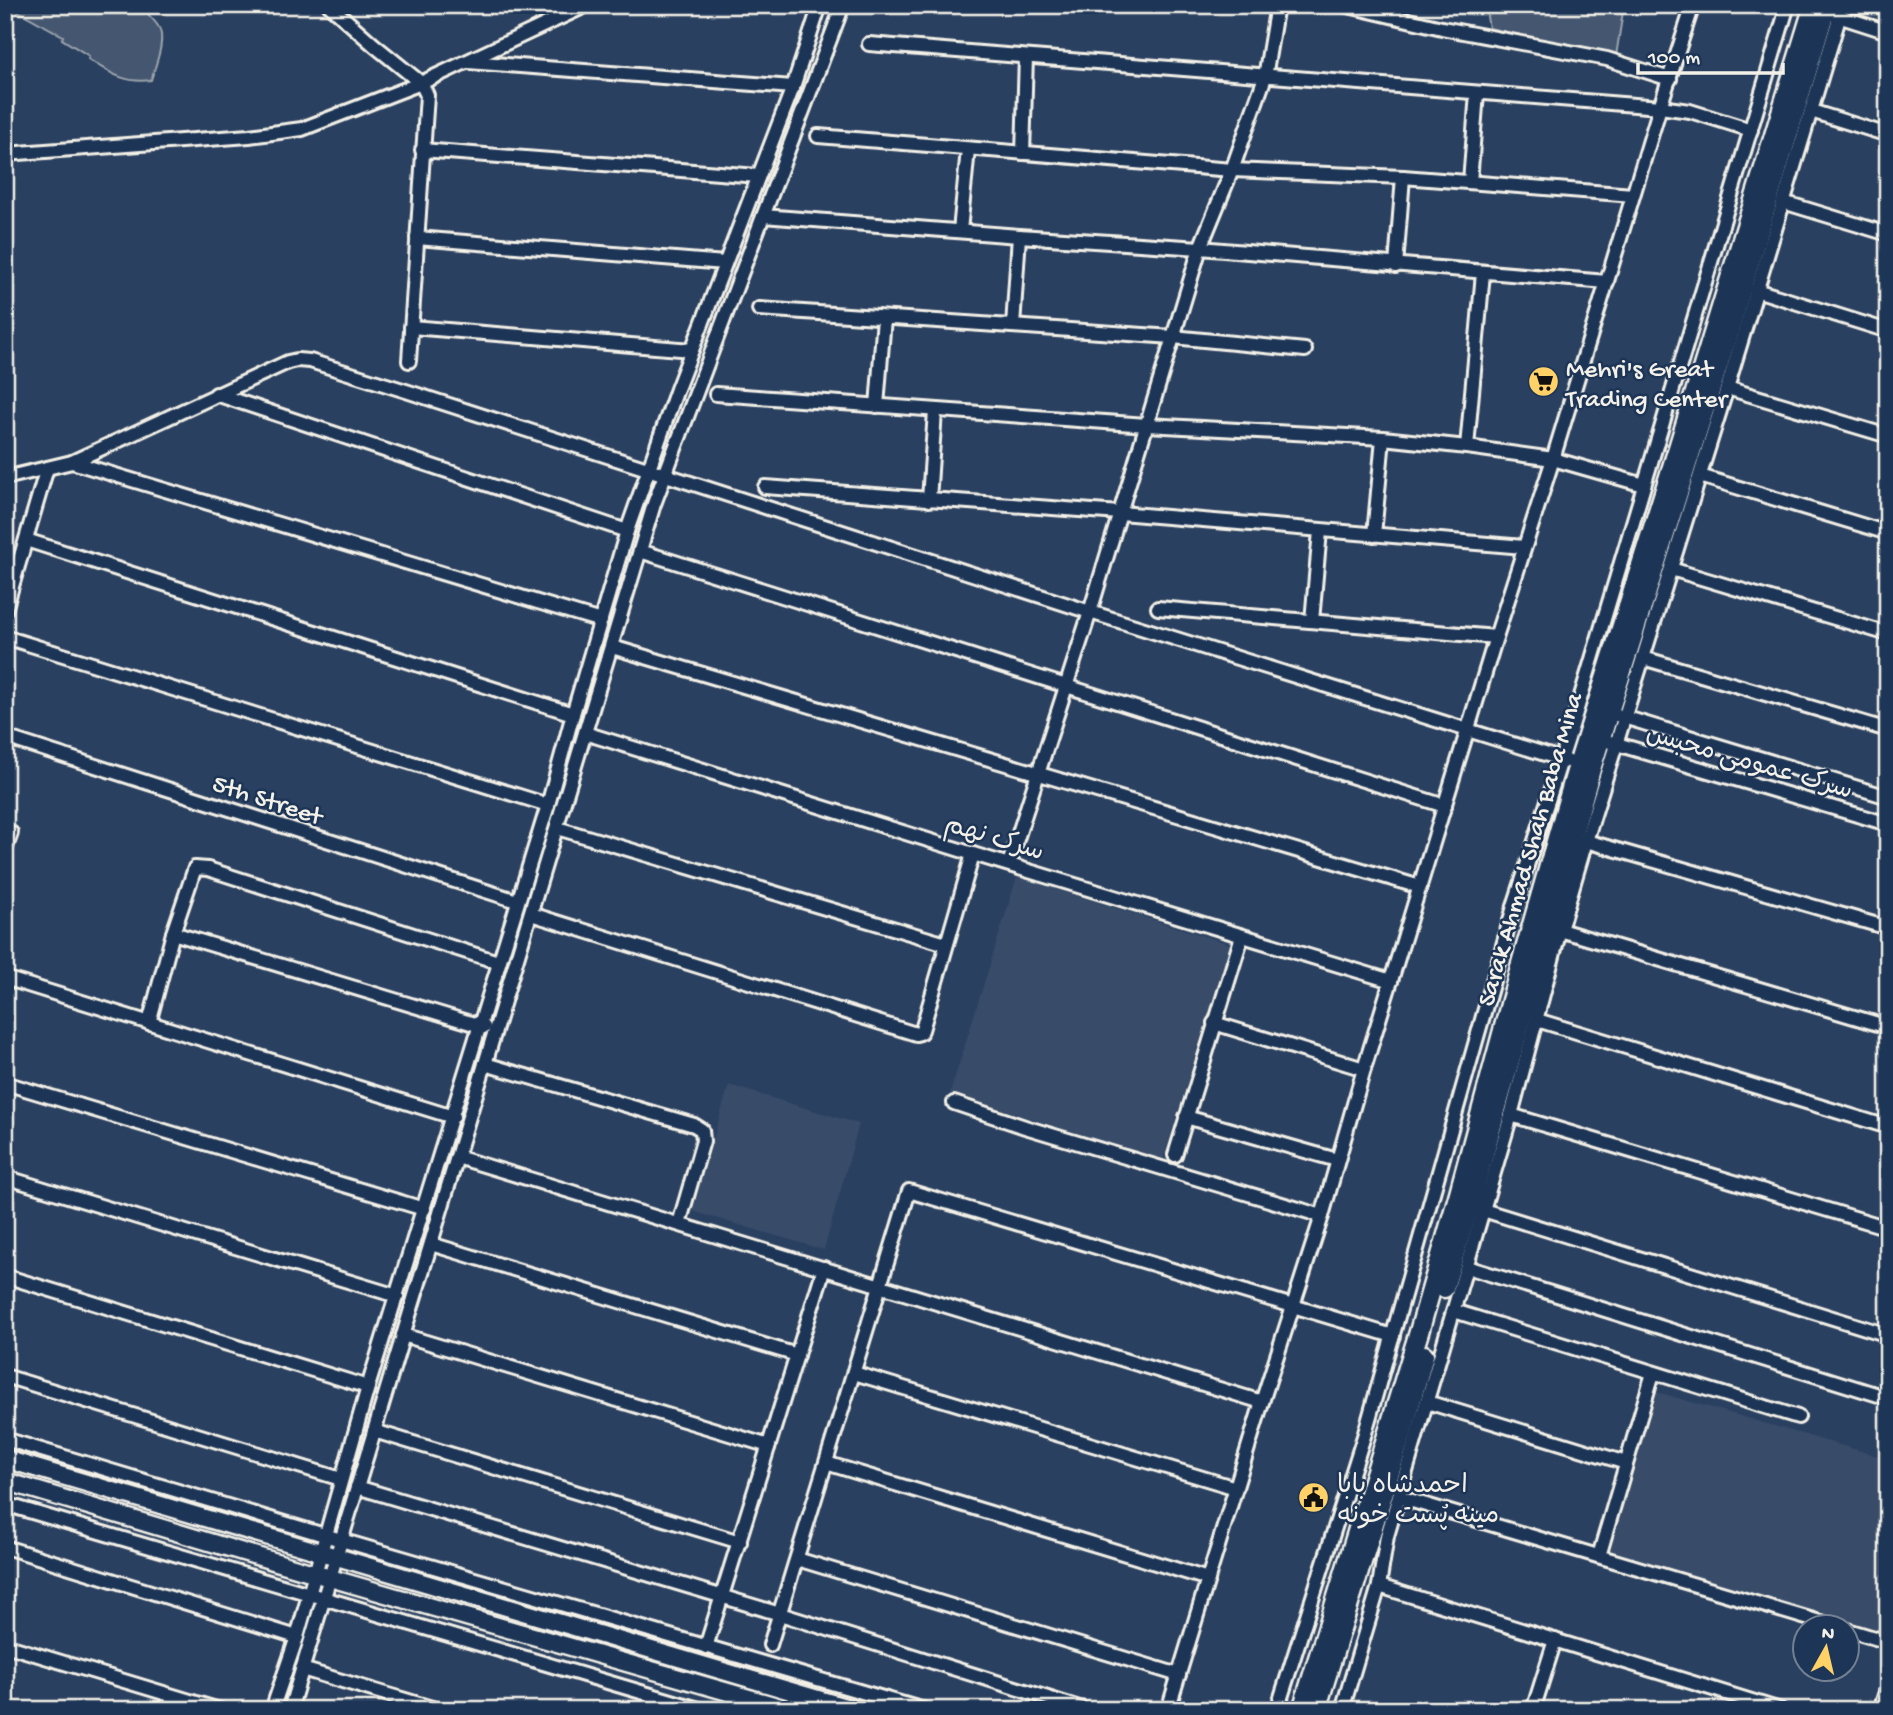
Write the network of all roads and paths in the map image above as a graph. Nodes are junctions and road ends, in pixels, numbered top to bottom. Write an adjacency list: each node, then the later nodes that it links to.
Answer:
1 (329, 5): 16 (street)
2 (587, 5): 13 (street)
3 (820, 5): 17 (street)
4 (843, 5): 34 (street)
5 (1277, 5): 14 (street)
6 (1344, 5): 15 (street)
7 (1693, 5): 15 (street)
8 (1788, 5): 21 (street)
9 (1823, 9): 10 (street); 20 (street); 94 (highway); 101 (highway, Sarak Ahmad Shah Baba Mina)
10 (1888, 32)
11 (869, 44): 12 (street)
12 (1026, 57): 14 (street); 26 (street)
13 (464, 62): 16 (street); 17 (street)
14 (1265, 77): 18 (street); 28 (street)
15 (1670, 79): 19 (street)
16 (421, 83): 25 (street); 27 (street)
17 (793, 87): 29 (street)
18 (1477, 93): 19 (street); 31 (street)
19 (1660, 107): 21 (street); 32 (street)
20 (1811, 111): 22 (street); 33 (street)
21 (1751, 130): 70 (street)
22 (1888, 135)
23 (818, 136): 24 (street)
24 (968, 149): 26 (street); 35 (street)
25 (422, 150): 29 (street); 38 (street)
26 (1023, 153): 28 (street)
27 (5, 154)
28 (1232, 170): 30 (street); 39 (street)
29 (758, 176): 40 (street)
30 (1403, 177): 31 (street); 41 (street)
31 (1470, 182): 32 (street)
32 (1633, 195): 43 (street)
33 (1783, 202): 36 (street); 44 (street)
34 (763, 216): 35 (street); 67 (street)
35 (960, 231): 37 (street)
36 (1888, 234)
37 (1019, 236): 39 (street); 47 (street)
38 (417, 239): 40 (street); 48 (street)
39 (1200, 248): 41 (street); 50 (street)
40 (725, 263): 51 (street)
41 (1396, 266): 42 (street)
42 (1483, 273): 43 (street); 62 (street)
43 (1607, 282): 63 (street)
44 (1756, 290): 49 (street); 54 (street)
45 (759, 309): 46 (street)
46 (884, 318): 47 (street); 57 (street)
47 (1013, 326): 50 (street)
48 (411, 327): 51 (street); 53 (street)
49 (1888, 331)
50 (1173, 337): 52 (street); 59 (street)
51 (692, 350): 66 (street)
52 (1305, 350)
53 (409, 361)
54 (1727, 388): 60 (street); 68 (street)
55 (216, 394): 64 (street); 66 (street); 74 (street)
56 (716, 394): 57 (street)
57 (877, 406): 58 (street)
58 (935, 411): 59 (street); 72 (street)
59 (1147, 425): 61 (street); 73 (street)
60 (1888, 436)
61 (1383, 438): 62 (street); 77 (street)
62 (1467, 447): 63 (street)
63 (1553, 459): 70 (street); 79 (street)
64 (72, 462): 65 (street); 85 (street)
65 (47, 468): 69 (street); 78 (street)
66 (649, 469): 67 (street); 74 (street)
67 (664, 475): 80 (street); 84 (street)
68 (1699, 476): 76 (street); 81 (street)
69 (5, 478)
70 (1644, 485): 100 (street)
71 (765, 487): 72 (street)
72 (929, 500): 73 (street)
73 (1120, 513): 75 (street); 84 (street)
74 (628, 531): 85 (street)
75 (1320, 531): 77 (street); 86 (street)
76 (1888, 533)
77 (1374, 535): 79 (street)
78 (26, 540): 83 (street); 93 (street)
79 (1524, 547): 89 (street)
80 (640, 551): 90 (street); 92 (street)
81 (1671, 569): 87 (street); 91 (street)
82 (1158, 608): 86 (street)
83 (5, 610)
84 (1090, 612): 92 (street); 95 (street)
85 (601, 621): 93 (street)
86 (1311, 621): 89 (street)
87 (1888, 634)
88 (5, 637): 104 (street)
89 (1496, 637): 95 (street)
90 (612, 647): 97 (street); 102 (street)
91 (1643, 658): 94 (street); 96 (street)
92 (1067, 686): 102 (street); 105 (street)
93 (572, 714): 104 (street)
94 (1616, 715): 99 (highway); 103 (street, سرک عمومی محبس)
95 (1468, 730): 100 (street); 105 (street)
96 (1888, 730)
97 (585, 733): 107 (street); 111 (street, سرک نهم)
98 (5, 737): 114 (street, 5th Street)
99 (1608, 741): 101 (highway); 106 (street, سرک عمومی محبس); 109 (street)
100 (1560, 759): 101 (street); 157 (street)
101 (1585, 767): 215 (highway, Sarak Ahmad Shah Baba Mina); 216 (highway)
102 (1038, 775): 112 (street); 113 (street)
103 (1888, 797)
104 (548, 805): 114 (street)
105 (1445, 806): 113 (street)
106 (1888, 824)
107 (556, 828): 115 (street); 120 (street)
108 (11, 833): 110 (street)
109 (1586, 841): 116 (street); 117 (street)
110 (5, 850)
111 (973, 854): 112 (street, سرک نهم); 120 (street)
112 (1009, 864): 119 (street, سرک نهم)
113 (1420, 887): 123 (street)
114 (517, 901): 121 (street)
115 (531, 914): 120 (street); 129 (street)
116 (1888, 928)
117 (1560, 930): 124 (street); 128 (street)
118 (173, 933): 121 (street); 125 (street); 127 (street)
119 (1242, 936): 123 (street, سرک نهم); 126 (street)
120 (946, 944)
121 (498, 962): 127 (street)
122 (5, 978): 125 (street)
123 (1391, 981): 131 (street)
124 (1537, 1020): 134 (street); 137 (street)
125 (149, 1023): 135 (street)
126 (1214, 1023): 131 (street); 136 (street)
127 (479, 1026): 129 (street); 135 (street)
128 (1888, 1027)
129 (495, 1031): 130 (street)
130 (485, 1064): 139 (street); 145 (street)
131 (1364, 1069): 140 (street)
132 (5, 1083): 142 (street)
133 (954, 1103): 144 (street)
134 (1511, 1115): 143 (street); 146 (street)
135 (453, 1117): 142 (street)
136 (1186, 1117): 138 (street); 140 (street)
137 (1888, 1127)
138 (1175, 1155)
139 (457, 1157): 145 (street); 147 (street)
140 (1337, 1160): 144 (street)
141 (5, 1177): 152 (street)
142 (424, 1209): 152 (street)
143 (1483, 1210): 148 (street); 156 (street)
144 (1322, 1216): 153 (street)
145 (679, 1224): 149 (street)
146 (1888, 1228)
147 (430, 1244): 155 (street); 158 (street)
148 (1467, 1267): 154 (street); 163 (street)
149 (824, 1268): 151 (street); 158 (street)
150 (5, 1276): 162 (street)
151 (880, 1286): 153 (street); 159 (street); 164 (street)
152 (397, 1296): 162 (street)
153 (1293, 1307): 157 (street); 164 (street)
154 (1454, 1311): 160 (street); 165 (street)
155 (403, 1335): 167 (street); 169 (street)
156 (1888, 1335)
157 (1393, 1336): 214 (street)
158 (797, 1355): 169 (street)
159 (855, 1373): 171 (street); 176 (street)
160 (1653, 1373): 166 (street); 172 (street)
161 (5, 1376): 173 (street)
162 (368, 1387): 173 (street)
163 (1888, 1398)
164 (1262, 1402): 176 (street)
165 (1427, 1402): 172 (street); 177 (street)
166 (1798, 1417)
167 (374, 1431): 175 (street); 181 (street)
168 (5, 1439): 179 (street)
169 (769, 1446): 181 (street)
170 (5, 1459): 183 (main road)
171 (826, 1463): 185 (street); 187 (street)
172 (1626, 1463): 184 (street)
173 (341, 1479): 179 (street)
174 (5, 1481): 186 (main road)
175 (357, 1487): 180 (street); 191 (street)
176 (1236, 1488): 187 (street)
177 (1399, 1497): 184 (street); 188 (street)
178 (5, 1504): 189 (street)
179 (326, 1535): 180 (street); 183 (street)
180 (341, 1540): 183 (street); 200 (street)
181 (740, 1542): 191 (street)
182 (5, 1547): 195 (street)
183 (328, 1554): 186 (street); 210 (main road)
184 (1599, 1556): 193 (street)
185 (797, 1559): 192 (street); 202 (street)
186 (322, 1575): 189 (street); 190 (street); 209 (main road)
187 (1209, 1579): 202 (street)
188 (1379, 1586): 196 (street); 217 (street)
189 (309, 1592): 190 (street); 195 (street)
190 (324, 1597): 201 (street); 208 (street)
191 (723, 1597): 192 (street); 200 (street)
192 (780, 1614): 199 (street); 212 (street)
193 (1793, 1614)
194 (1862, 1634): 197 (street)
195 (296, 1636): 205 (street)
196 (1555, 1640): 218 (street); 219 (street)
197 (1888, 1642)
198 (5, 1645): 204 (street)
199 (770, 1645)
200 (706, 1647): 211 (street)
201 (302, 1669): 206 (street); 207 (street)
202 (1179, 1675): 213 (street)
203 (1888, 1686): 220 (street)
204 (220, 1710)
205 (272, 1710)
206 (290, 1710)
207 (439, 1710)
208 (702, 1710)
209 (791, 1710)
210 (855, 1710)
211 (925, 1710)
212 (1086, 1710)
213 (1168, 1710)
214 (1277, 1710)
215 (1302, 1710)
216 (1316, 1710)
217 (1342, 1710)
218 (1533, 1710)
219 (1782, 1710)
220 (1880, 1710)

